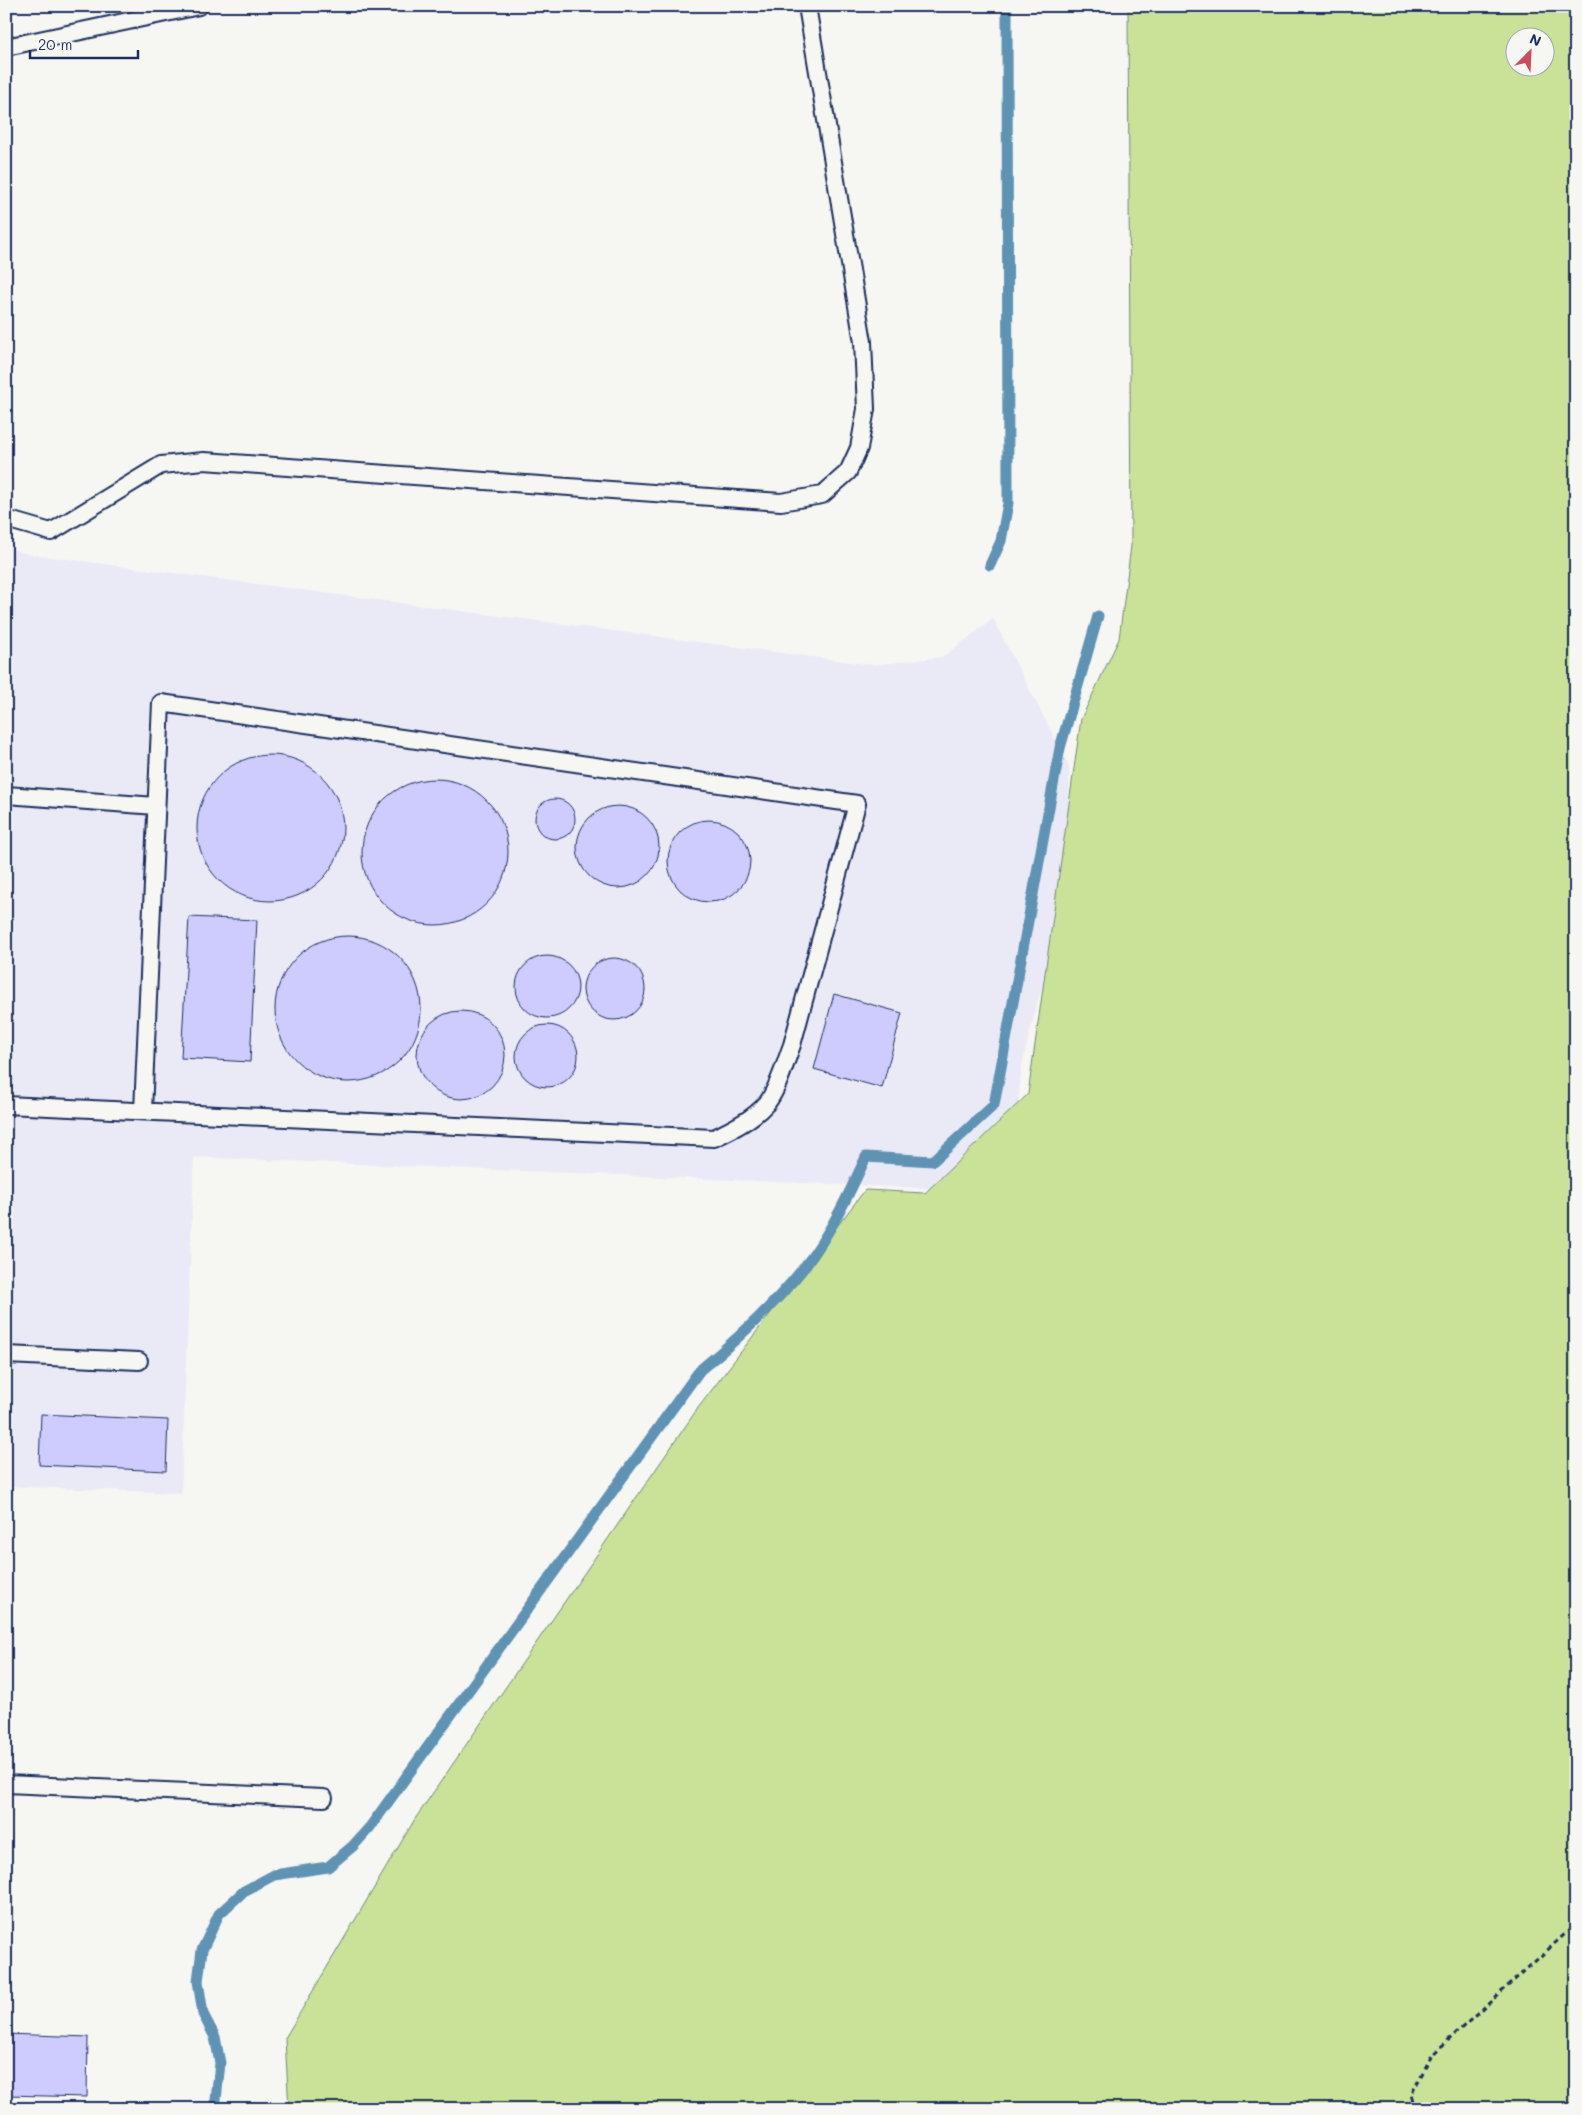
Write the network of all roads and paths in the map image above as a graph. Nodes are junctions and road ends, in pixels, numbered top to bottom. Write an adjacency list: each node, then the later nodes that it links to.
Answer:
1 (199, 6): 3 (lane)
2 (807, 6): 4 (lane)
3 (6, 47)
4 (6, 518)
5 (6, 795): 6 (lane)
6 (156, 806): 8 (lane); 8 (lane)
7 (6, 1105): 8 (lane)
8 (143, 1111)
9 (6, 1355): 10 (lane)
10 (139, 1361)
11 (6, 1784): 12 (lane)
12 (324, 1798)
13 (1576, 1924): 14 (path)
14 (1416, 2109)

